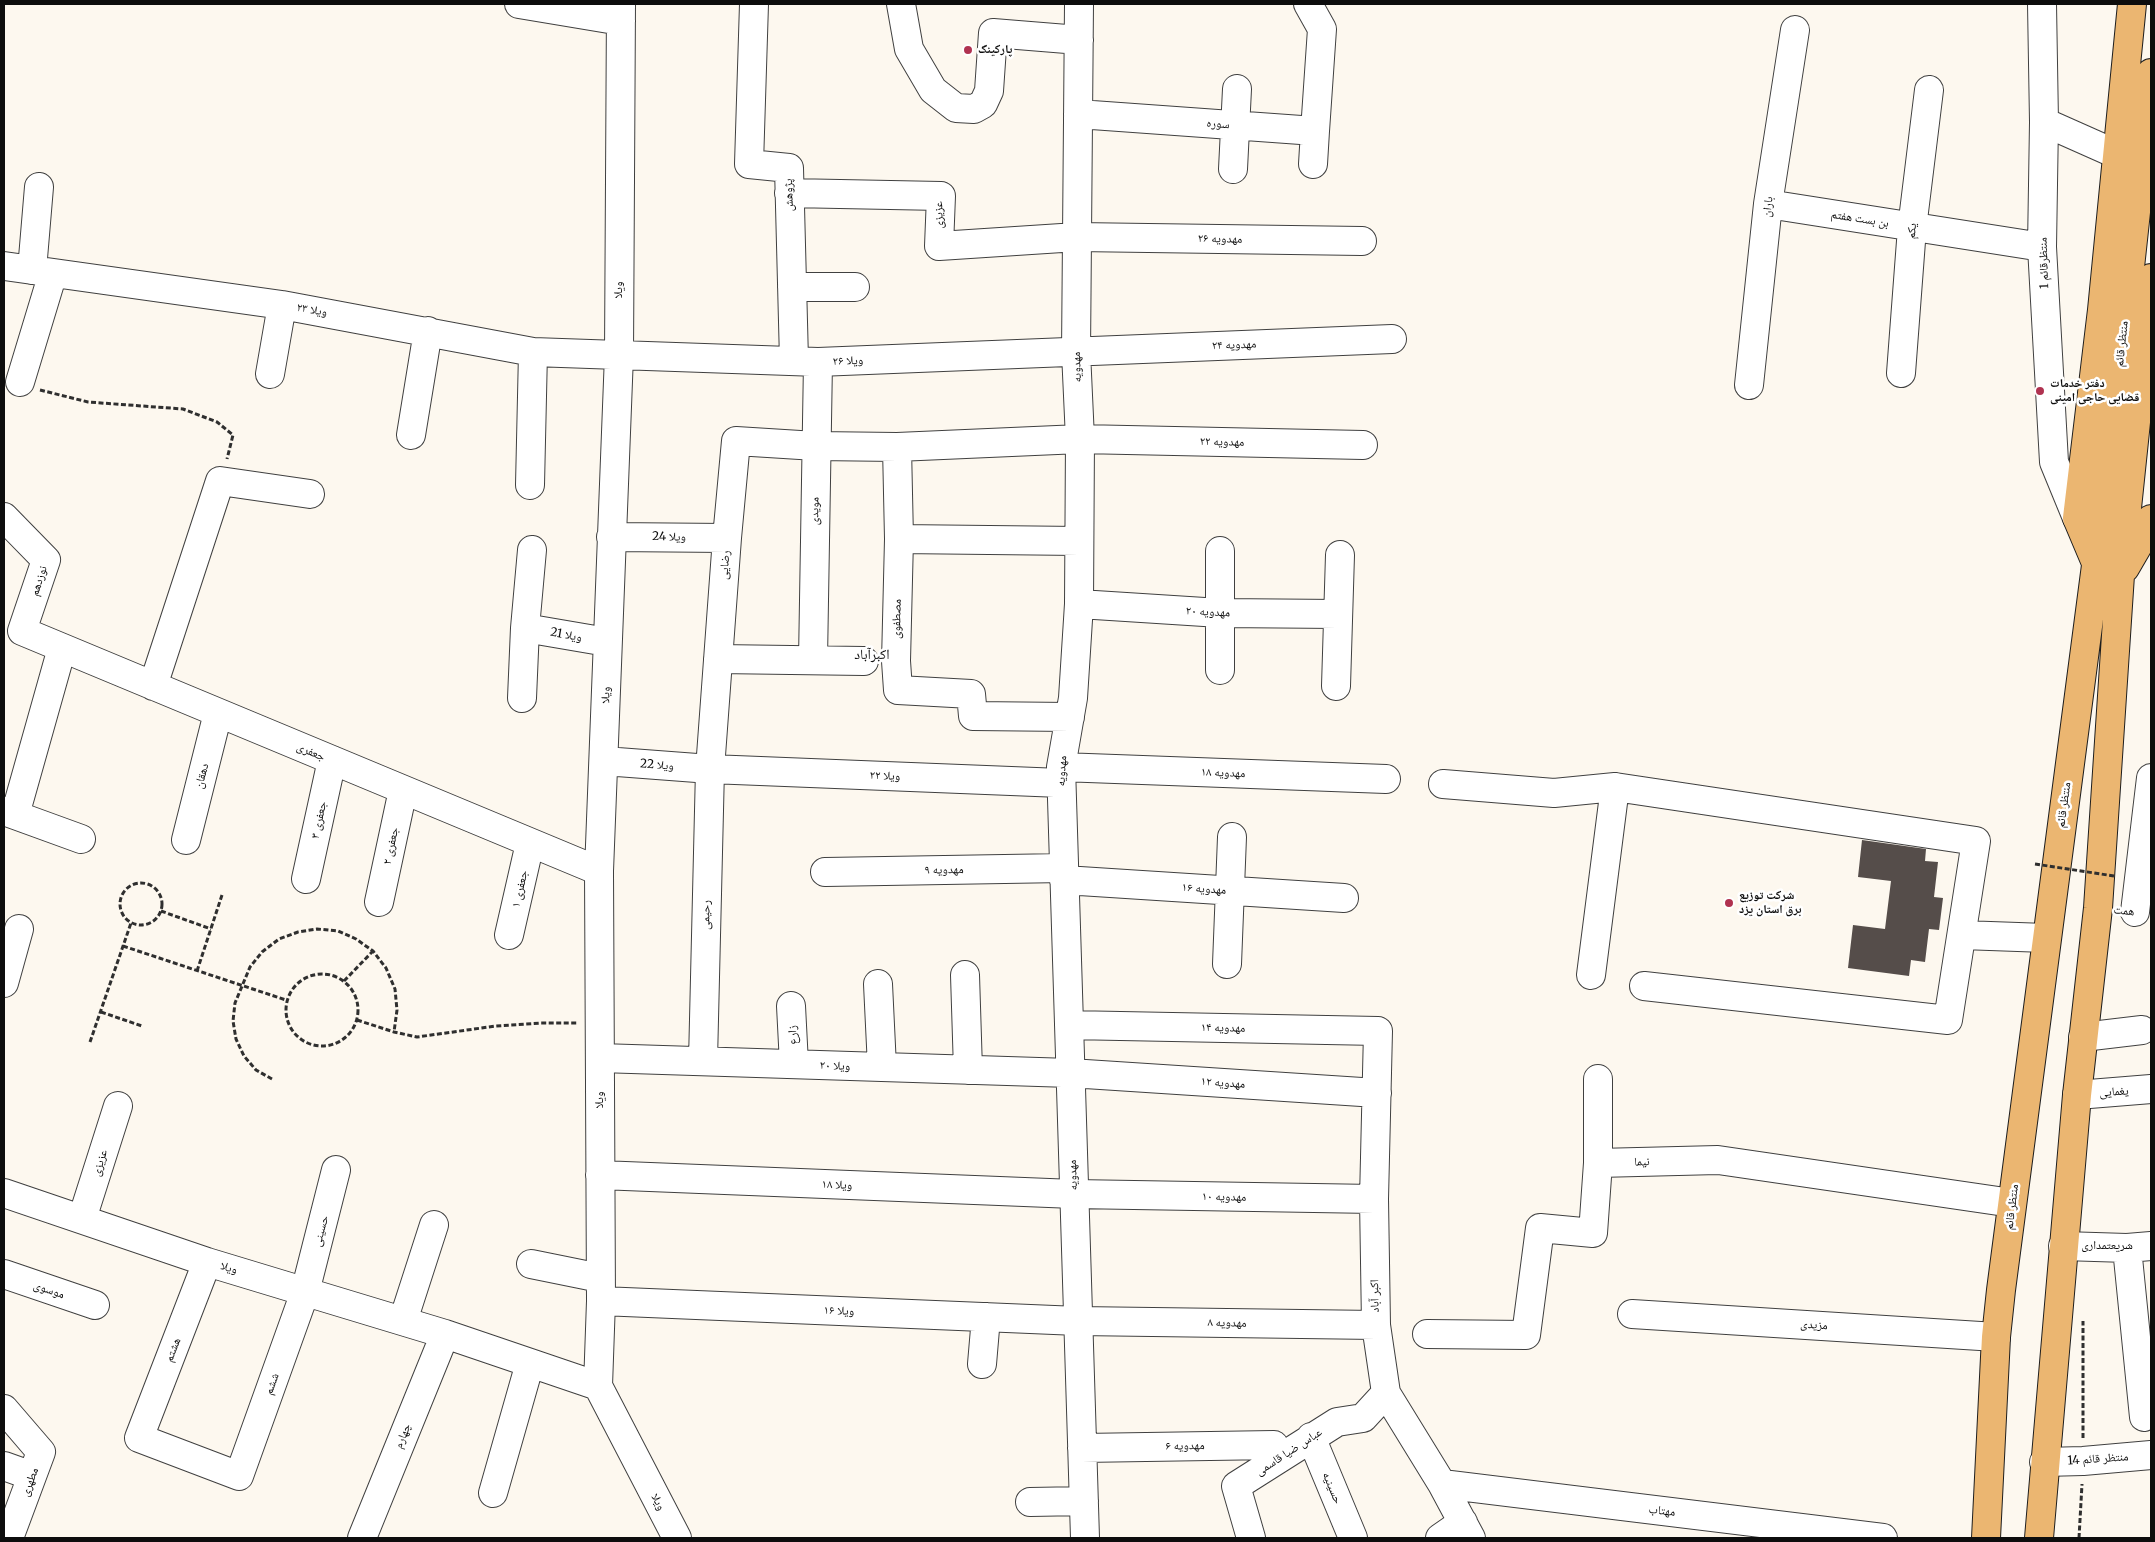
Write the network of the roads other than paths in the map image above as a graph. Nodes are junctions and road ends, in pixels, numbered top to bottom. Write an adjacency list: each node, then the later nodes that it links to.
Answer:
1 (519, 4): 8 (street)
2 (754, 4): 22 (street, پژوهش)
3 (901, 4): 10 (street)
4 (1079, 4): 10 (street, مهدویه)
5 (1308, 4): 17 (street)
6 (2042, 4): 15 (street, منتظرقائم 1)
7 (2132, 4): 18 (main road)
8 (621, 12): 38 (street, ویلا)
9 (1795, 30): 23 (street, باران)
10 (1079, 40): 14 (street, مهدویه)
11 (2151, 73): 61 (main road, منتظر قائم)
12 (1237, 89): 16 (street)
13 (1929, 90): 24 (street, یکم)
14 (1078, 114): 16 (street, سوره); 25 (street, مهدویه)
15 (2044, 122): 18 (street); 27 (street, منتظرقائم 1)
16 (1235, 125): 17 (street, سوره); 20 (street)
17 (1314, 131): 19 (street)
18 (2116, 154): 52 (main road)
19 (1313, 164)
20 (1233, 169)
21 (39, 187): 29 (street)
22 (789, 193): 25 (street, عزیزی); 31 (street, پژوهش)
23 (1768, 204): 24 (street, بن بست هفتم); 43 (street, باران)
24 (1912, 228): 27 (street, بن بست هفتم); 40 (street, یکم)
25 (1077, 237): 26 (street, مهدویه ۲۶); 37 (street, مهدویه)
26 (1362, 241)
27 (2042, 247): 52 (street, منتظرقائم 1)
28 (4, 266): 29 (street, ویلا ۲۳)
29 (43, 272): 33 (street, ویلا ۲۳); 42 (street)
30 (2151, 278): 61 (main road, منتظر قائم)
31 (792, 287): 32 (street); 39 (street, پژوهش)
32 (855, 287)
33 (282, 305): 34 (street, ویلا ۲۳); 41 (street)
34 (428, 331): 36 (street, ویلا ۲۳); 44 (street)
35 (1392, 339): 37 (street, مهدویه ۲۴)
36 (533, 352): 38 (street, ویلا ۲۳); 49 (street)
37 (1076, 352): 39 (street, ویلا ۲۶); 45 (street, مهدویه)
38 (619, 355): 39 (street, ویلا ۲۶); 54 (street, ویلا)
39 (806, 361): 47 (street, مویدی)
40 (1902, 373)
41 (270, 374)
42 (20, 382)
43 (1749, 385)
44 (411, 435)
45 (1080, 439): 46 (street, مهدویه ۲۲); 48 (street); 57 (street, مهدویه)
46 (1363, 445)
47 (816, 446): 48 (street); 55 (street, رضایی); 70 (street, مویدی)
48 (897, 447): 56 (street, مصطفوی)
49 (530, 485)
50 (310, 494): 73 (street)
51 (4, 517): 66 (street, نوزدهم)
52 (2077, 518): 61 (main road)
53 (2151, 519): 61 (main road)
54 (611, 537): 55 (street, ویلا 24); 67 (street, ویلا)
55 (727, 538): 69 (street, رضایی)
56 (899, 539): 57 (street); 77 (street, مصطفوی)
57 (1079, 541): 62 (street, مهدویه)
58 (532, 550): 65 (street)
59 (1220, 551): 63 (street)
60 (1340, 555): 64 (street)
61 (2109, 570): 99 (main road, منتظر قائم); 104 (main road, منتظر قائم)
62 (1079, 604): 63 (street, مهدویه ۲۰); 77 (street, مهدویه)
63 (1220, 613): 64 (street, مهدویه ۲۰); 72 (street)
64 (1338, 614): 74 (street)
65 (525, 628): 67 (street, ویلا 21); 75 (street)
66 (22, 632): 68 (street, جعفری)
67 (607, 642): 79 (street, ویلا)
68 (62, 648): 73 (street, جعفری); 87 (street)
69 (718, 659): 70 (street); 80 (street, رضایی)
70 (812, 660): 71 (street)
71 (864, 661)
72 (1220, 670)
73 (153, 686): 76 (street, جعفری)
74 (1336, 686)
75 (522, 698)
76 (218, 712): 78 (street, جعفری); 90 (street, دهقان)
77 (1070, 717): 81 (street, مهدویه)
78 (332, 760): 86 (street, جعفری); 95 (street, جعفری ۳)
79 (604, 760): 80 (street, ویلا 22); 92 (street, ویلا)
80 (710, 769): 81 (street, ویلا ۲۲); 117 (street, رحیمی)
81 (1061, 775): 82 (street, مهدویه ۱۸); 94 (street, مهدویه)
82 (1386, 778)
83 (2151, 778): 100 (street)
84 (1443, 784): 85 (street)
85 (1615, 787): 102 (street); 107 (street)
86 (402, 790): 91 (street, جعفری); 98 (street, جعفری ۲)
87 (9, 813): 89 (street)
88 (1232, 837): 96 (street)
89 (81, 838)
90 (186, 840)
91 (530, 843): 92 (street, جعفری); 103 (street, جعفری ۱)
92 (599, 871): 116 (street, ویلا)
93 (825, 872): 94 (street, مهدویه ۹)
94 (1064, 874): 96 (street, مهدویه ۱۶); 112 (street, مهدویه)
95 (306, 879)
96 (1230, 891): 97 (street, مهدویه ۱۶); 105 (street)
97 (1344, 898)
98 (379, 902)
99 (2098, 908): 100 (street, همت); 115 (main road, منتظر قائم)
100 (2143, 913)
101 (19, 929): 108 (street)
102 (1962, 934): 104 (street); 110 (street)
103 (509, 935)
104 (2046, 938): 133 (main road, منتظر قائم)
105 (1227, 964)
106 (965, 975): 120 (street)
107 (1591, 975)
108 (4, 984)
109 (878, 984): 119 (street)
110 (1644, 986)
111 (792, 1006): 118 (street, زارع)
112 (1069, 1025): 114 (street, مهدویه ۱۴); 121 (street, مهدویه)
113 (2142, 1030): 115 (street)
114 (1378, 1031): 124 (street, اکبر آباد)
115 (2083, 1037): 125 (main road, منتظر قائم)
116 (600, 1058): 117 (street, ویلا ۲۰); 129 (street, ویلا)
117 (703, 1061): 118 (street, ویلا ۲۰)
118 (794, 1064): 119 (street, ویلا ۲۰)
119 (882, 1067): 120 (street, ویلا ۲۰)
120 (968, 1070): 121 (street, ویلا ۲۰)
121 (1070, 1073): 124 (street, مهدویه ۱۲); 131 (street, مهدویه)
122 (1598, 1079): 127 (street)
123 (2151, 1089): 125 (street, یغمایی)
124 (1377, 1093): 132 (street, اکبر آباد)
125 (2077, 1095): 136 (main road, منتظر قائم)
126 (118, 1106): 134 (street, عزیزی)
127 (1598, 1163): 133 (street, نیما); 150 (street)
128 (336, 1170): 142 (street, حسینی)
129 (600, 1175): 131 (street, ویلا ۱۸); 141 (street, ویلا)
130 (4, 1192): 134 (street, ویلا)
131 (1074, 1194): 132 (street, مهدویه ۱۰); 147 (street, مهدویه)
132 (1374, 1199): 148 (street, اکبر آباد)
133 (2012, 1203): 151 (main road, منتظر قائم)
134 (82, 1219): 138 (street, ویلا)
135 (434, 1225): 146 (street)
136 (2063, 1246): 137 (street, شریعتمداری); 162 (main road, منتظر قائم)
137 (2139, 1247): 157 (street)
138 (207, 1262): 142 (street, ویلا); 165 (street, هشتم)
139 (531, 1264): 141 (street, ویلا ۱۶)
140 (4, 1274): 143 (street, موسوی)
141 (601, 1290): 145 (street, ویلا ۱۶); 154 (street, ویلا)
142 (305, 1292): 146 (street, ویلا); 165 (street, ششم)
143 (95, 1305)
144 (1632, 1314): 151 (street, مزیدی)
145 (986, 1317): 147 (street, ویلا ۱۶); 153 (street)
146 (403, 1321): 149 (street, ویلا)
147 (1078, 1321): 148 (street, مهدویه ۸); 159 (street, مهدویه)
148 (1376, 1325): 155 (street, اکبر آباد)
149 (444, 1334): 152 (street, ویلا); 172 (street, چهارم)
150 (1427, 1334)
151 (1996, 1337): 179 (main road, منتظر قائم)
152 (530, 1363): 154 (street, ویلا); 167 (street)
153 (982, 1364)
154 (598, 1386): 173 (street, ویلا)
155 (1386, 1393): 158 (street, عباس ضیا قاسمی); 166 (street, اکبر آباد)
156 (4, 1409): 164 (street, مطهری)
157 (2144, 1418)
158 (1311, 1437): 161 (street, عباس ضیا قاسمی); 176 (street, حسینیه)
159 (1082, 1448): 161 (street, مهدویه ۶); 168 (street, مهدویه)
160 (2151, 1455): 162 (street, منتظر قائم 14)
161 (1279, 1457): 175 (street, عباس ضیا قاسمی)
162 (2044, 1462): 180 (main road, منتظر قائم)
163 (4, 1466): 164 (street)
164 (32, 1476): 171 (street, مطهری)
165 (239, 1476)
166 (1442, 1484): 170 (street, اکبر آباد); 178 (street, مهتاب)
167 (493, 1494)
168 (1084, 1501): 169 (street); 174 (street, مهدویه)
169 (1030, 1502)
170 (1467, 1530): 177 (street)
171 (9, 1538)
172 (362, 1538)
173 (677, 1538)
174 (1085, 1538)
175 (1250, 1538)
176 (1353, 1538)
177 (1440, 1538)
178 (1883, 1538)
179 (1986, 1538)
180 (2039, 1538)

